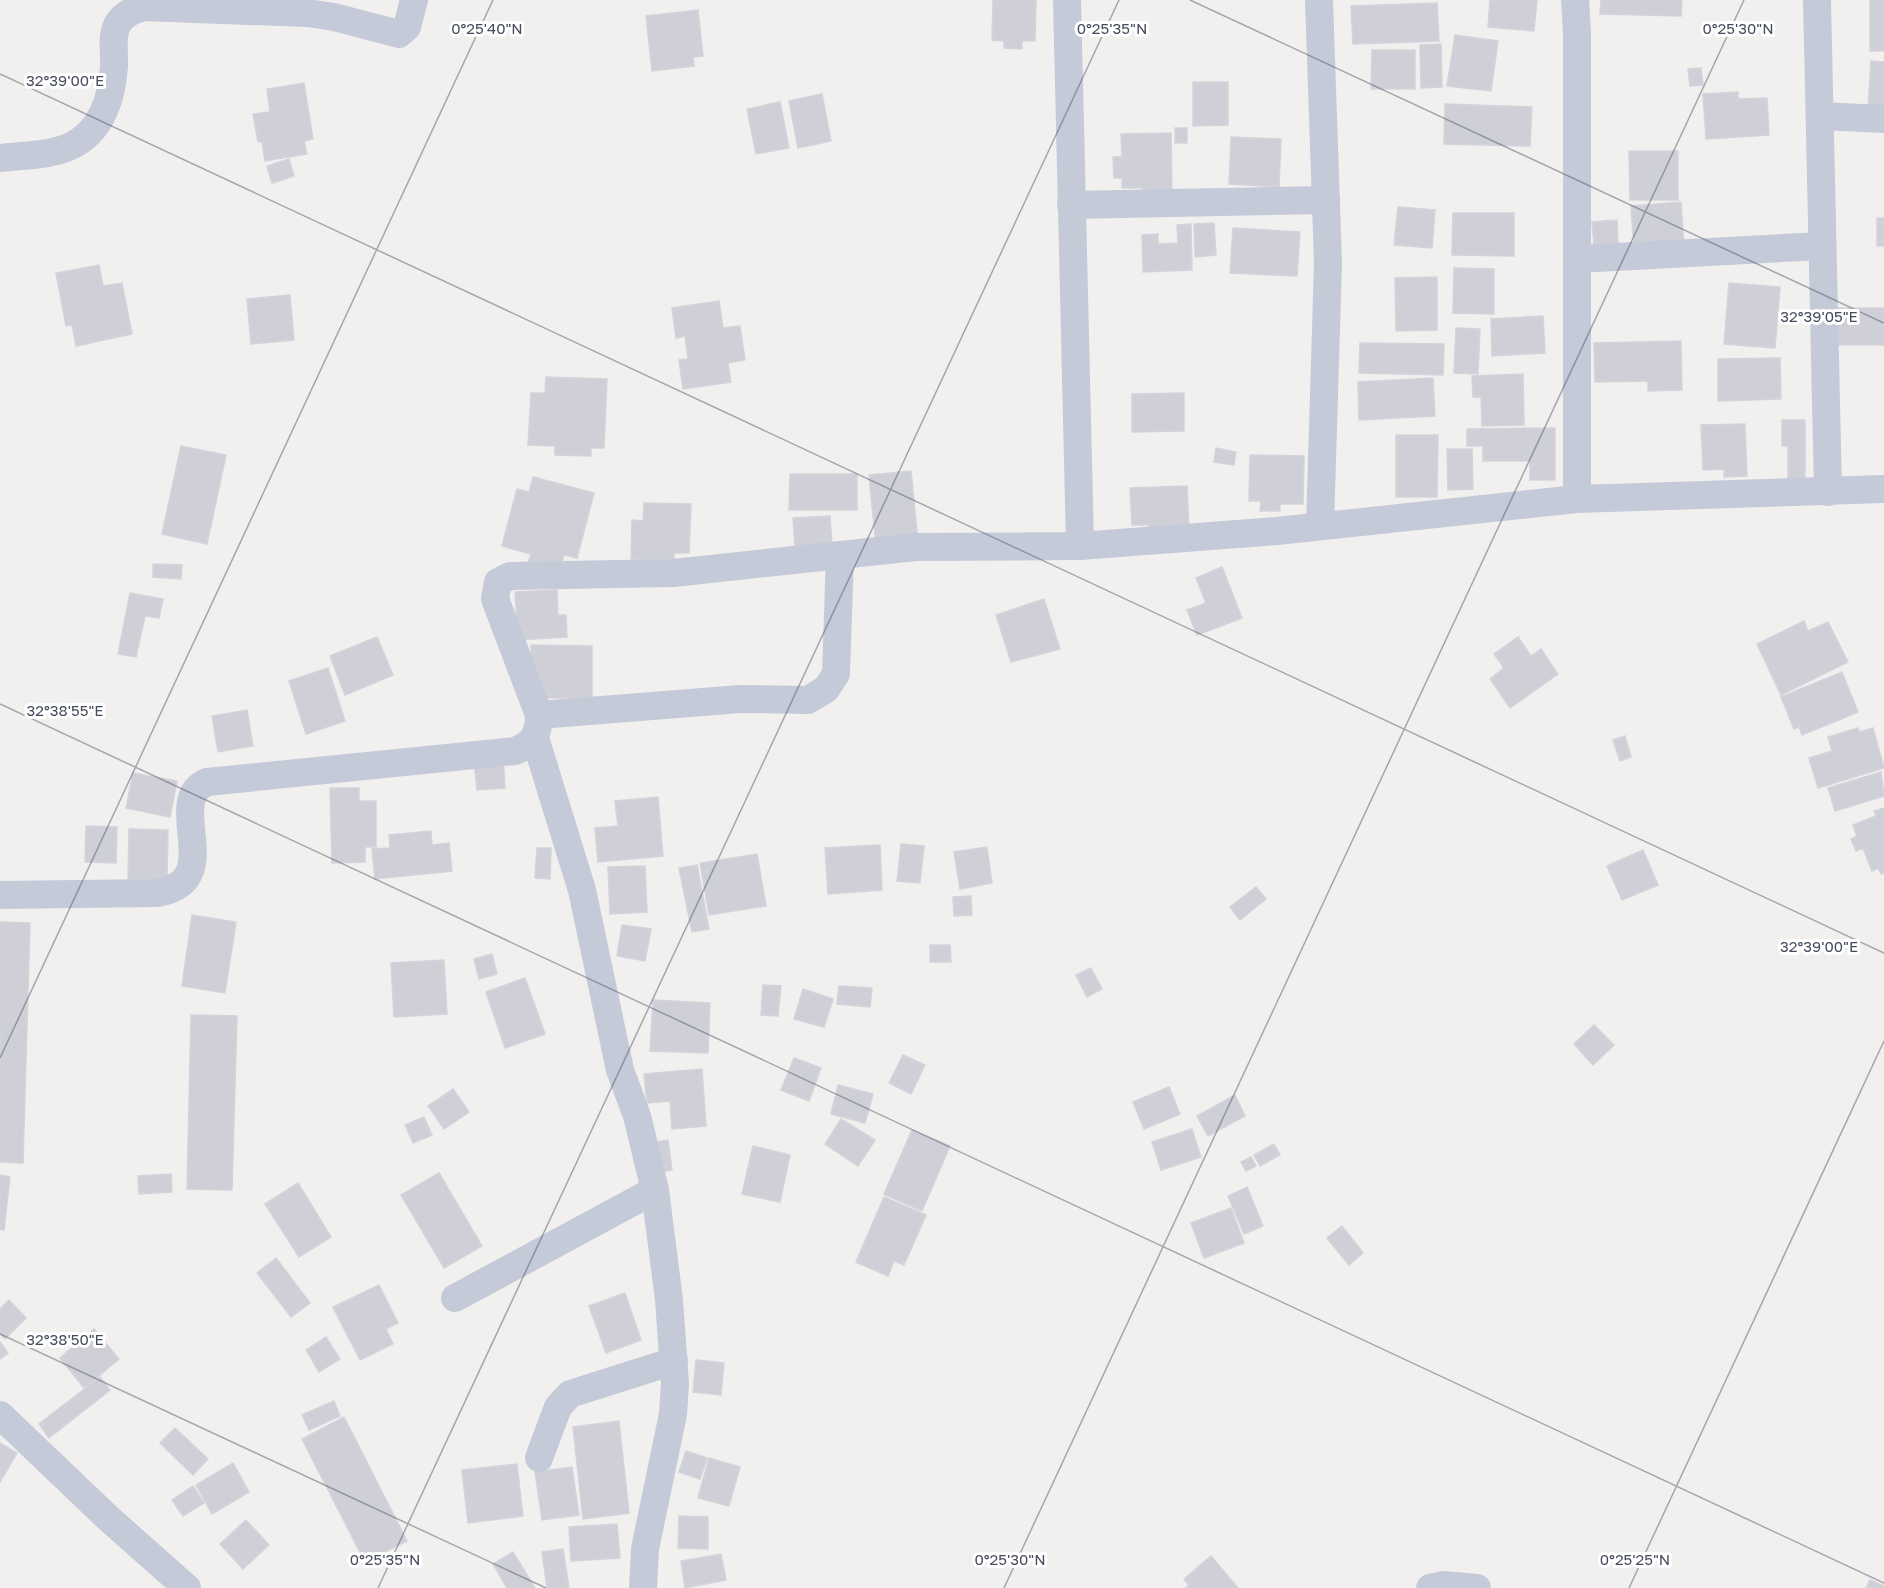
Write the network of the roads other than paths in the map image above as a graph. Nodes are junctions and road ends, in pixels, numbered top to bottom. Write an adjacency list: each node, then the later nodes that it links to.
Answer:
1 (414, 0): 8 (street)
2 (1067, 0): 10 (street)
3 (1319, 0): 9 (street)
4 (1575, 0): 12 (street)
5 (1817, 0): 6 (street)
6 (1820, 116): 7 (street); 11 (street)
7 (1884, 119)
8 (0, 158)
9 (1326, 201): 10 (street); 16 (street)
10 (1071, 205): 17 (street)
11 (1821, 246): 12 (street); 14 (street)
12 (1578, 259): 15 (street)
13 (1884, 489): 14 (street)
14 (1828, 492): 15 (street)
15 (1577, 499): 16 (street)
16 (1320, 526): 17 (street)
17 (1080, 546): 18 (street)
18 (840, 555): 19 (street); 19 (street)
19 (537, 726): 20 (street); 21 (street)
20 (0, 895)
21 (655, 1190): 22 (street); 23 (street)
22 (455, 1298)
23 (674, 1361): 25 (street); 27 (street)
24 (0, 1415): 26 (street)
25 (538, 1458)
26 (188, 1588)
27 (643, 1588)
28 (1430, 1588): 29 (street)
29 (1477, 1588)

